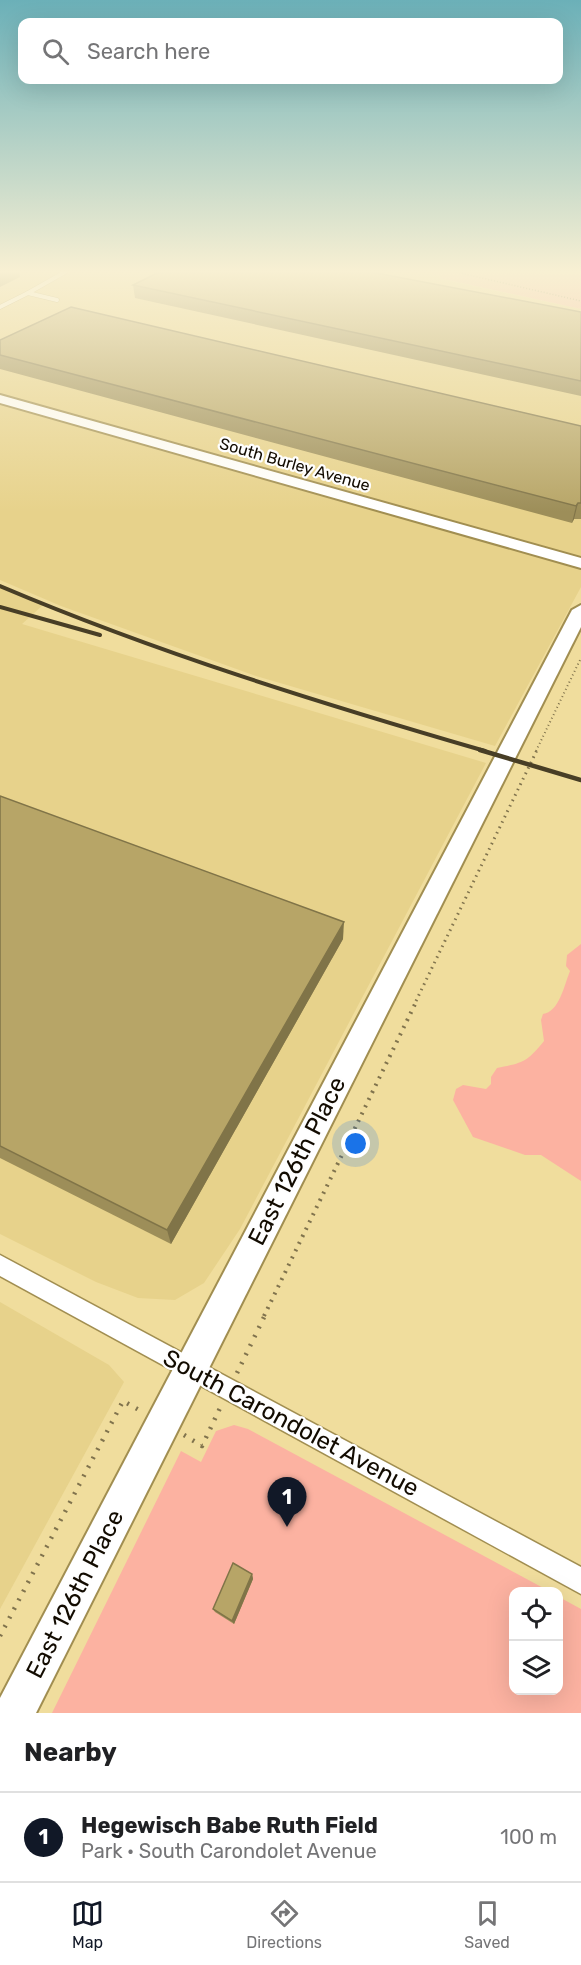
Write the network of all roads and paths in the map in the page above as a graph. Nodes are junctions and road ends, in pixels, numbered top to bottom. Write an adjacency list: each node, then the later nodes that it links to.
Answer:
1 (0, 399): 2 (street, South Burley Avenue)
2 (581, 563)
3 (581, 610): 7 (street, East 126th Place)
4 (581, 658): 6 (path)
5 (0, 1265): 7 (street, South Carondolet Avenue)
6 (249, 1347)
7 (190, 1368): 11 (street, South Carondolet Avenue); 13 (street, East 126th Place)
8 (123, 1401): 12 (path)
9 (211, 1427): 10 (path)
10 (190, 1439)
11 (581, 1581)
12 (0, 1636)
13 (14, 1713)

